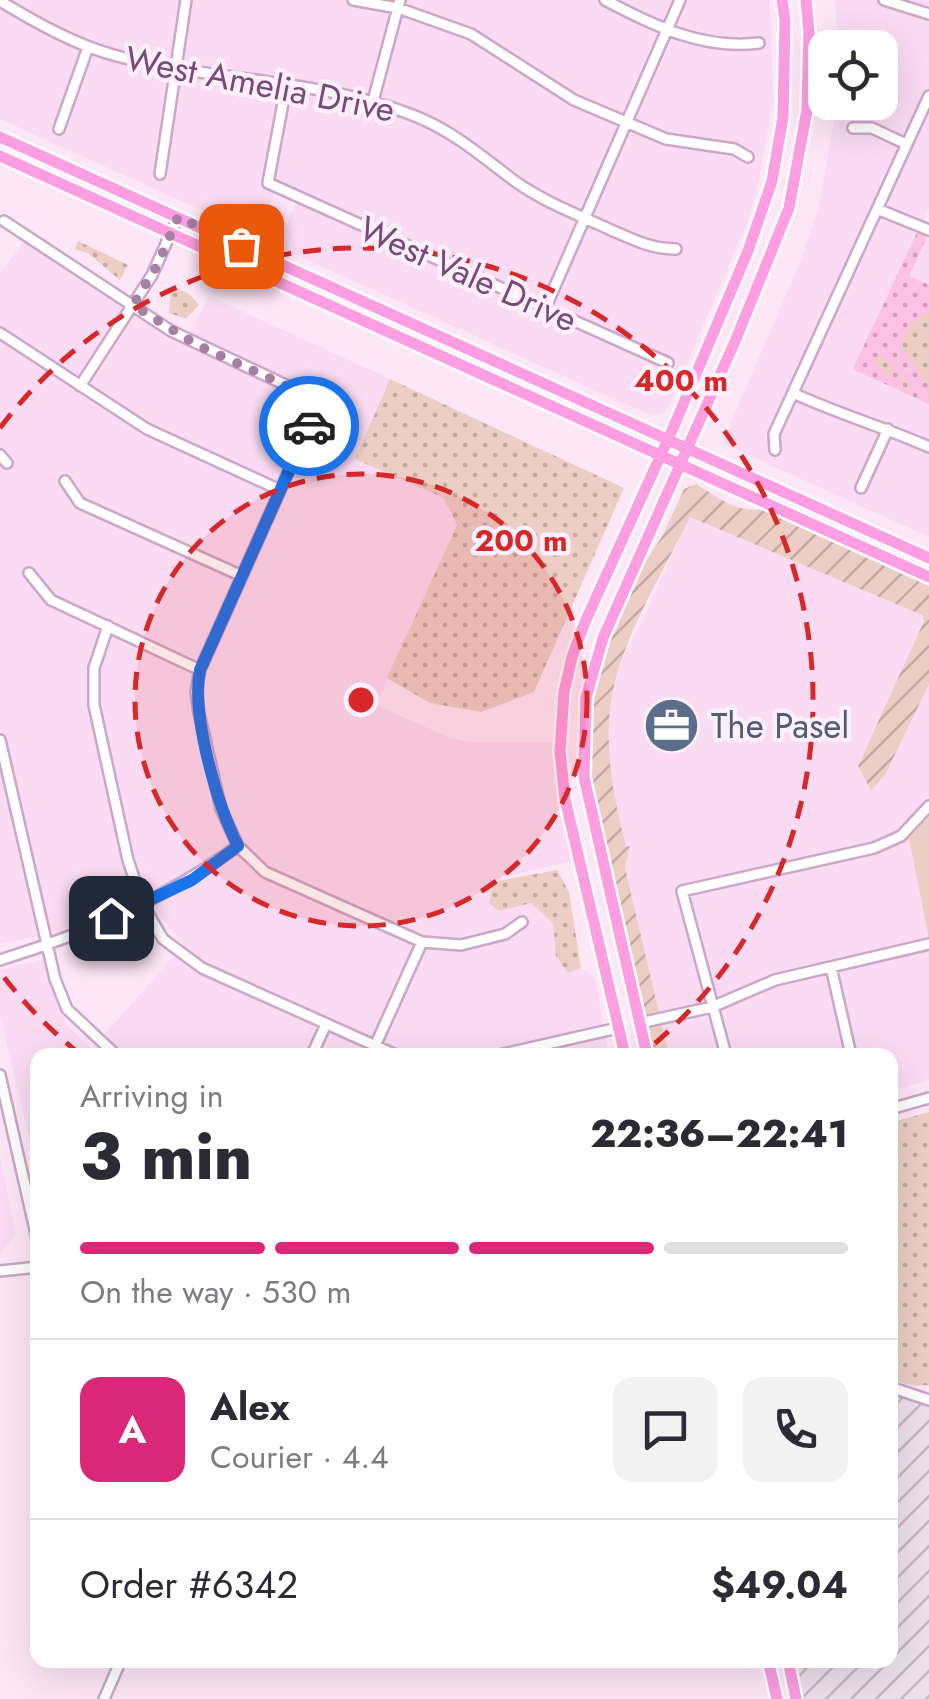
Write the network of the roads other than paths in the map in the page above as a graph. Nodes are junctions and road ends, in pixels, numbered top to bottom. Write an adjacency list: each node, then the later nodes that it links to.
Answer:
1 (186, 0): 14 (street)
2 (353, 0): 8 (street)
3 (605, 0): 11 (street)
4 (680, 0): 11 (street)
5 (782, 0): 40 (main road)
6 (806, 0): 42 (main road)
7 (884, 0): 10 (street)
8 (398, 4): 17 (street); 18 (street)
9 (2, 6): 13 (street, West Amelia Drive)
10 (929, 14)
11 (667, 30): 12 (street); 18 (street)
12 (759, 43)
13 (88, 47): 14 (street, West Amelia Drive); 20 (street)
14 (174, 68): 15 (street, West Amelia Drive); 25 (street)
15 (286, 87): 17 (street, West Amelia Drive); 34 (street, West Vale Drive)
16 (929, 96): 22 (street)
17 (373, 101): 28 (street, West Amelia Drive)
18 (626, 123): 24 (street); 28 (street)
19 (852, 128): 22 (street)
20 (59, 129)
21 (0, 136): 27 (main road)
22 (906, 144): 26 (street)
23 (0, 156): 31 (main road)
24 (748, 157)
25 (160, 174)
26 (876, 209): 30 (street); 38 (street)
27 (178, 217): 31 (street); 40 (main road)
28 (585, 218): 32 (street, West Amelia Drive); 34 (street)
29 (4, 221): 33 (street)
30 (929, 230)
31 (171, 234): 33 (street); 44 (main road)
32 (676, 249)
33 (133, 305): 37 (street); 48 (street)
34 (545, 309): 36 (street, West Vale Drive)
35 (0, 334): 37 (street)
36 (668, 363)
37 (80, 386): 48 (street)
38 (794, 393): 39 (street); 43 (street)
39 (888, 429): 41 (street); 47 (street)
40 (668, 440): 42 (main road); 44 (main road)
41 (929, 447)
42 (688, 448): 45 (main road); 49 (main road)
43 (776, 450)
44 (660, 455): 45 (main road); 55 (main road)
45 (682, 464): 52 (main road); 56 (main road)
46 (65, 482): 51 (street)
47 (861, 488)
48 (280, 490): 51 (street)
49 (929, 558)
50 (29, 573): 53 (street)
51 (242, 576): 54 (street)
52 (929, 577)
53 (108, 626): 54 (street); 60 (street)
54 (200, 670): 59 (street)
55 (562, 713): 56 (main road); 70 (main road)
56 (583, 717): 68 (main road)
57 (0, 740): 64 (street)
58 (929, 806): 67 (street)
59 (238, 846): 60 (street); 62 (street)
60 (144, 905): 64 (street); 69 (street)
61 (522, 922): 62 (street)
62 (422, 942): 71 (street)
63 (929, 944): 66 (street)
64 (47, 946): 65 (street); 72 (street)
65 (0, 960)
66 (831, 967): 67 (street); 79 (street)
67 (712, 1007): 68 (street); 78 (street)
68 (640, 1023): 77 (main road)
69 (326, 1024): 71 (street); 73 (street)
70 (618, 1028): 75 (street); 76 (main road)
71 (375, 1046): 74 (street)
72 (108, 1048)
73 (315, 1048)
74 (380, 1048)
75 (554, 1048)
76 (623, 1048)
77 (645, 1048)
78 (724, 1048)
79 (848, 1048)
80 (0, 1075): 83 (street)
81 (929, 1098): 82 (street)
82 (898, 1107)
83 (30, 1208)
84 (30, 1269): 85 (street)
85 (0, 1271)
86 (898, 1390): 87 (street)
87 (929, 1400)
88 (118, 1668): 91 (street)
89 (770, 1668): 92 (main road)
90 (790, 1668): 93 (main road)
91 (104, 1699)
92 (777, 1699)
93 (796, 1699)

